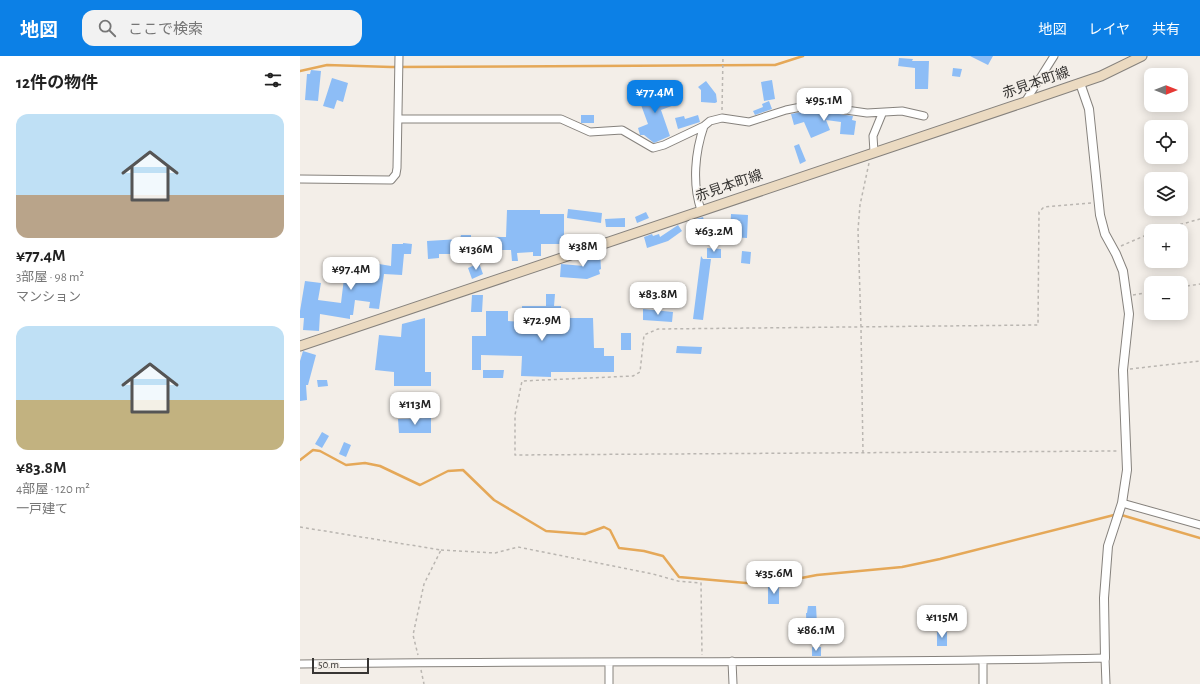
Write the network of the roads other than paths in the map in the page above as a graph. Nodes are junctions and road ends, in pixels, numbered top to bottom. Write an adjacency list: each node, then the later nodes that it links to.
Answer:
1 (399, 56): 8 (street)
2 (1054, 56): 5 (street)
3 (1142, 56): 4 (main road, 赤見本町線)
4 (1080, 83): 5 (main road, 赤見本町線); 14 (street)
5 (1025, 102): 10 (main road, 赤見本町線)
6 (882, 114): 7 (street); 9 (street); 10 (street)
7 (924, 116)
8 (398, 119): 9 (street); 11 (street)
9 (704, 126): 12 (street)
10 (874, 152): 12 (main road, 赤見本町線)
11 (300, 179)
12 (701, 210): 13 (main road, 赤見本町線)
13 (300, 346)
14 (1122, 503): 15 (street); 16 (street)
15 (1200, 525)
16 (1105, 658): 18 (street); 24 (street)
17 (732, 661): 18 (street); 19 (street); 22 (street)
18 (983, 661): 23 (street)
19 (609, 663): 20 (street); 21 (street)
20 (300, 664)
21 (609, 684)
22 (732, 684)
23 (983, 684)
24 (1106, 684)

